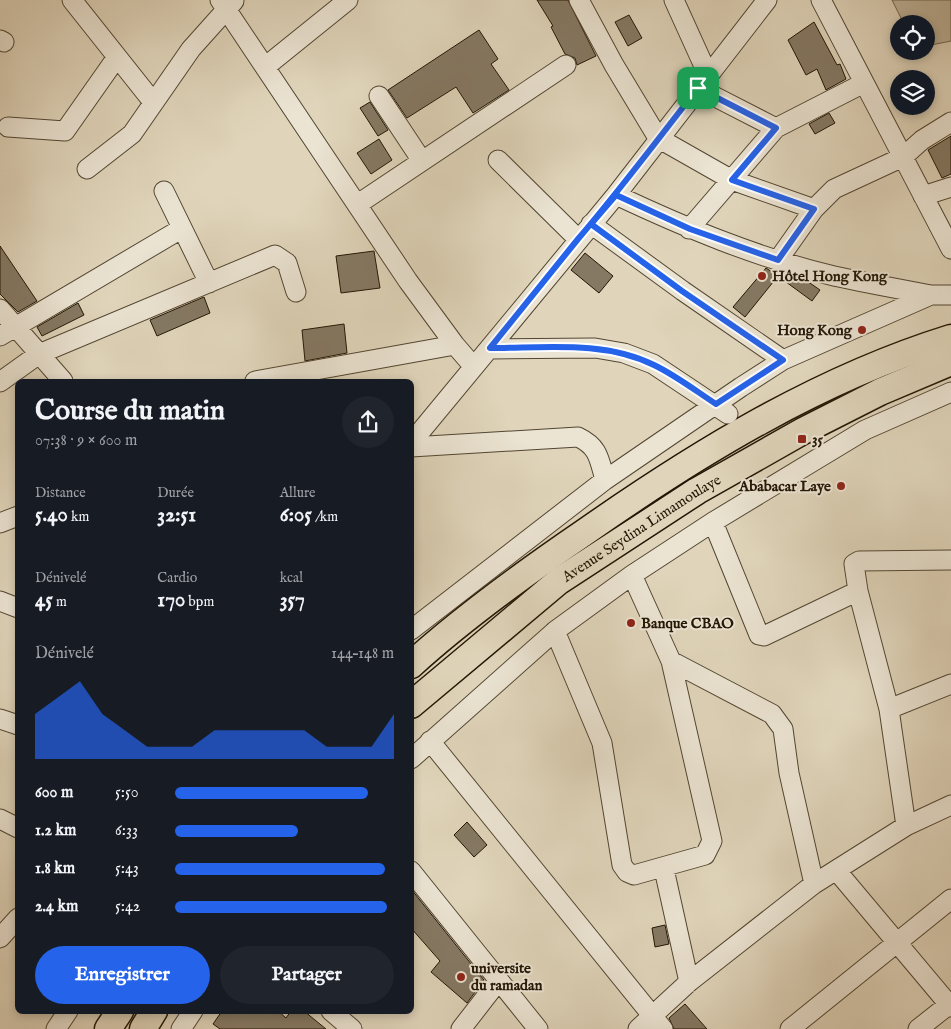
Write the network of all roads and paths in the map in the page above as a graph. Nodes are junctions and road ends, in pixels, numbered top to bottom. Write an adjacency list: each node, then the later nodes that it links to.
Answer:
1 (72, 0): 8 (street)
2 (348, 0): 10 (street)
3 (579, 0): 18 (street)
4 (674, 0): 11 (street)
5 (767, 0): 11 (street)
6 (821, 0): 12 (street)
7 (227, 3): 10 (street); 14 (street)
8 (117, 57): 14 (street); 16 (street)
9 (566, 65): 21 (street)
10 (265, 67): 28 (street)
11 (703, 82): 17 (street); 18 (street)
12 (864, 83): 17 (street); 19 (street)
13 (379, 96): 21 (street)
14 (153, 102): 22 (street)
15 (951, 122): 19 (street)
16 (8, 127)
17 (776, 128): 23 (street)
18 (658, 138): 23 (street); 26 (street)
19 (903, 157): 27 (street); 29 (street)
20 (498, 160): 33 (street)
21 (422, 161): 28 (street)
22 (87, 169)
23 (732, 180): 29 (street); 32 (street)
24 (951, 187): 27 (street)
25 (164, 191): 31 (street)
26 (616, 195): 30 (street); 32 (street)
27 (923, 196): 34 (street)
28 (358, 204): 43 (street)
29 (814, 209): 35 (street)
30 (591, 224): 33 (street); 46 (street)
31 (181, 229): 36 (street); 41 (street)
32 (690, 229): 35 (street)
33 (578, 239): 44 (street)
34 (951, 249)
35 (778, 260): 38 (street)
36 (209, 283): 37 (street); 45 (street)
37 (296, 292)
38 (931, 295): 39 (street); 46 (street)
39 (951, 296)
40 (0, 310): 41 (street)
41 (7, 331): 45 (street)
42 (951, 338): 68 (highway, Avenue Seydina Limamoulaye)
43 (455, 345): 48 (street); 50 (street)
44 (490, 348): 48 (street); 53 (street)
45 (39, 354): 49 (street); 51 (street)
46 (783, 360): 53 (street)
47 (951, 362): 70 (highway, Avenue Seydina Limamoulaye)
48 (474, 366): 54 (street)
49 (61, 379)
50 (266, 379)
51 (0, 382)
52 (951, 392): 58 (street)
53 (722, 409): 56 (street)
54 (414, 441)
55 (414, 445): 56 (street)
56 (605, 480): 65 (street)
57 (15, 517): 59 (street)
58 (713, 522): 61 (street); 62 (street)
59 (0, 523)
60 (951, 560): 62 (street)
61 (632, 575): 66 (street); 67 (street)
62 (858, 591): 71 (street)
63 (0, 600): 64 (street)
64 (15, 607)
65 (414, 628)
66 (555, 631): 74 (street); 80 (street)
67 (671, 661): 80 (street); 83 (street)
68 (414, 663)
69 (951, 684): 71 (street)
70 (414, 702)
71 (889, 709): 79 (street)
72 (0, 719): 73 (street)
73 (15, 724)
74 (430, 741): 75 (street); 96 (street)
75 (414, 756)
76 (951, 805): 79 (street)
77 (0, 819): 78 (street)
78 (15, 826)
79 (906, 826): 81 (street)
80 (664, 868): 89 (street)
81 (836, 870): 83 (street); 87 (street)
82 (414, 875): 88 (street)
83 (814, 884): 89 (street)
84 (951, 898): 87 (street)
85 (15, 921): 86 (street)
86 (0, 938)
87 (896, 942): 90 (street); 105 (street)
88 (499, 980): 102 (street); 103 (street)
89 (689, 982): 96 (street)
90 (950, 1004): 106 (street)
91 (66, 1014): 98 (street)
92 (118, 1014): 99 (highway)
93 (152, 1014): 100 (highway)
94 (191, 1014): 101 (street)
95 (334, 1014): 97 (street)
96 (658, 1022): 104 (street)
97 (349, 1028)
98 (56, 1029)
99 (108, 1029)
100 (143, 1029)
101 (181, 1029)
102 (461, 1029)
103 (538, 1029)
104 (638, 1029)
105 (790, 1029)
106 (918, 1029)

